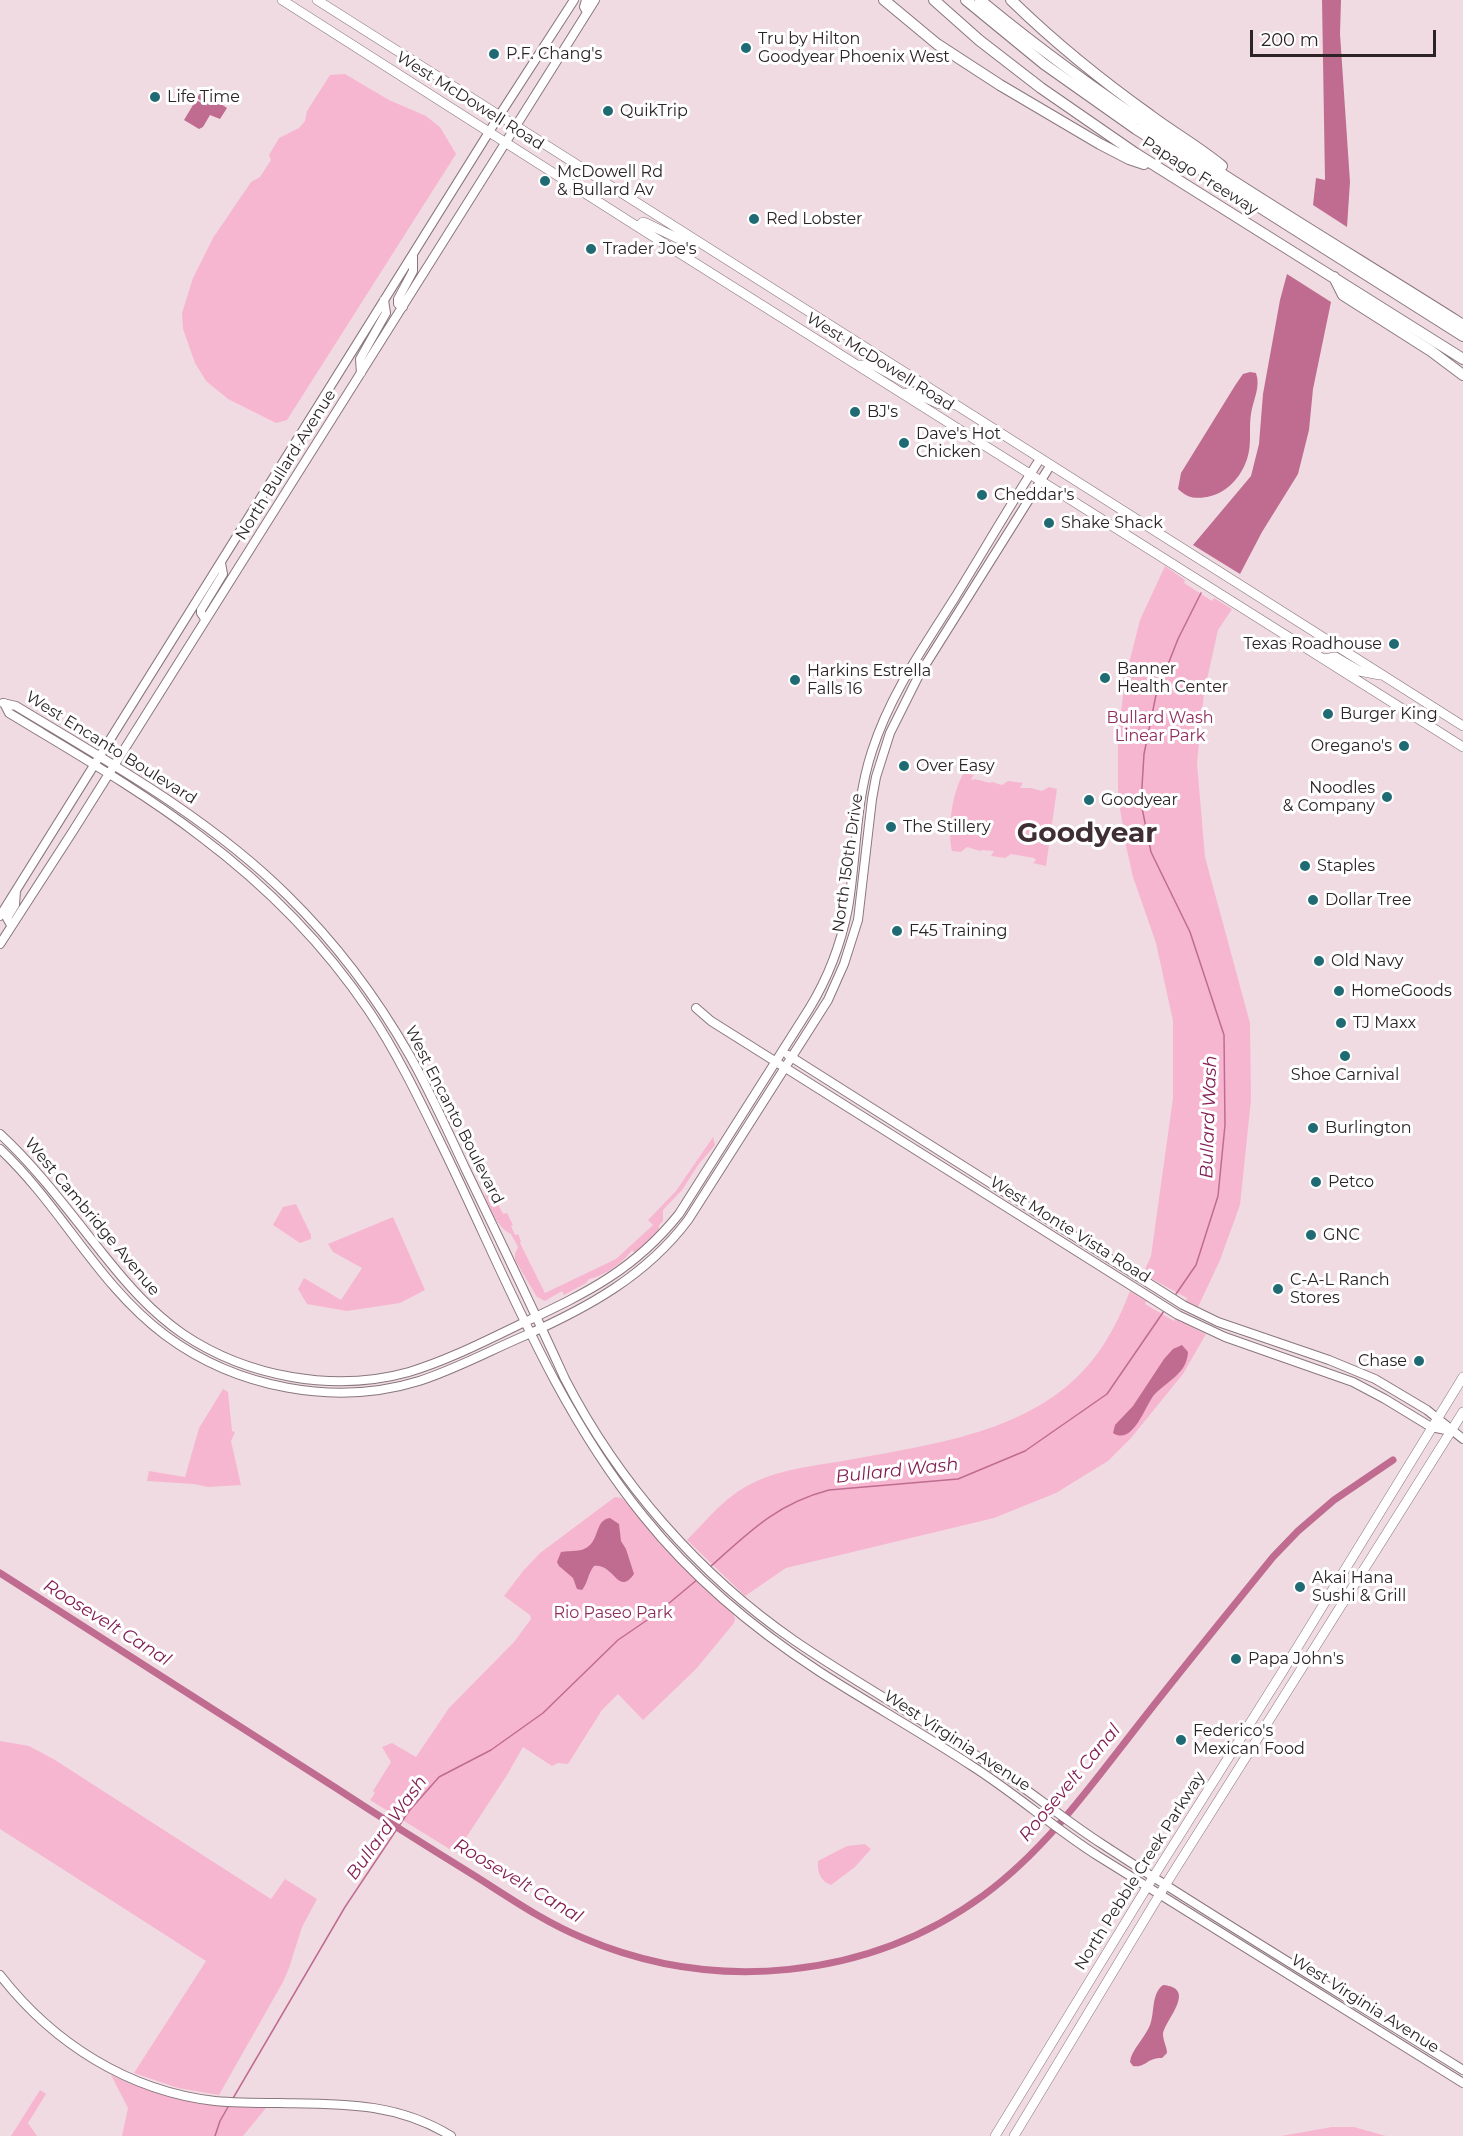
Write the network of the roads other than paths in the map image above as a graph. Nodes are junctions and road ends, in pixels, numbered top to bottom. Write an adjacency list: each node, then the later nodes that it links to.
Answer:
1 (282, 0): 14 (main road, West McDowell Road)
2 (316, 0): 12 (main road, West McDowell Road)
3 (574, 0): 12 (main road, North Bullard Avenue)
4 (586, 0): 11 (main road)
5 (595, 0): 11 (main road, North Bullard Avenue)
6 (884, 0): 16 (highway)
7 (934, 0): 16 (highway, Papago Freeway)
8 (966, 0): 27 (highway)
9 (980, 0): 17 (highway, Papago Freeway)
10 (1011, 0): 17 (highway)
11 (587, 12): 13 (main road, North Bullard Avenue)
12 (499, 116): 13 (main road, West McDowell Road); 14 (main road, North Bullard Avenue)
13 (515, 126): 15 (main road, North Bullard Avenue); 19 (main road, West McDowell Road)
14 (490, 131): 15 (main road, West McDowell Road); 20 (main road, North Bullard Avenue)
15 (506, 141): 18 (main road, West McDowell Road); 24 (main road, North Bullard Avenue)
16 (1156, 167): 21 (highway, Papago Freeway)
17 (1267, 201): 26 (highway, Papago Freeway)
18 (638, 227): 19 (main road); 25 (main road, West McDowell Road)
19 (698, 243): 22 (main road, West McDowell Road)
20 (413, 253): 23 (main road, North Bullard Avenue); 24 (main road)
21 (1334, 277): 28 (highway, Papago Freeway); 31 (highway)
22 (782, 296): 25 (main road); 32 (main road, West McDowell Road)
23 (384, 300): 30 (main road); 39 (main road, North Bullard Avenue)
24 (403, 307): 30 (main road, North Bullard Avenue)
25 (772, 311): 29 (main road, West McDowell Road)
26 (1463, 325)
27 (1463, 336)
28 (1463, 359)
29 (857, 365): 32 (main road); 33 (main road, West McDowell Road)
30 (361, 374): 40 (main road, North Bullard Avenue)
31 (1463, 375)
32 (916, 381): 34 (main road, West McDowell Road)
33 (904, 394): 34 (main road); 37 (main road, West McDowell Road)
34 (956, 406): 35 (main road, West McDowell Road)
35 (1040, 459): 36 (main road, West McDowell Road); 37 (main road, North 150th Drive)
36 (1050, 466): 38 (main road, North 150th Drive); 42 (main road, West McDowell Road)
37 (1030, 474): 38 (main road, West McDowell Road); 50 (main road, North 150th Drive)
38 (1040, 481): 41 (main road, West McDowell Road); 51 (main road, North 150th Drive)
39 (221, 563): 40 (main road); 46 (main road, North Bullard Avenue)
40 (206, 619): 48 (main road, North Bullard Avenue)
41 (1324, 660): 42 (main road); 45 (main road, West McDowell Road)
42 (1385, 676): 44 (main road, West McDowell Road)
43 (2, 702): 46 (main road, West Encanto Boulevard); 47 (main road, West Encanto Boulevard)
44 (1463, 726)
45 (1463, 747)
46 (100, 757): 47 (main road, North Bullard Avenue); 48 (main road, West Encanto Boulevard)
47 (94, 765): 49 (main road, West Encanto Boulevard); 54 (main road, North Bullard Avenue)
48 (114, 766): 49 (main road, North Bullard Avenue); 52 (main road, West Encanto Boulevard)
49 (108, 775): 53 (main road, West Encanto Boulevard); 56 (main road, North Bullard Avenue)
50 (860, 798): 51 (main road); 59 (main road, North 150th Drive)
51 (872, 799): 60 (main road, North 150th Drive)
52 (256, 867): 53 (main road); 69 (main road, West Encanto Boulevard)
53 (249, 875): 69 (main road, West Encanto Boulevard)
54 (16, 890): 55 (main road, North Bullard Avenue); 56 (main road)
55 (0, 916)
56 (11, 925): 57 (main road, North Bullard Avenue)
57 (0, 944)
58 (696, 1008): 61 (main road, West Monte Vista Road)
59 (783, 1051): 60 (main road, West Monte Vista Road); 61 (main road, North 150th Drive)
60 (792, 1058): 62 (main road, North 150th Drive); 65 (main road, West Monte Vista Road)
61 (776, 1062): 62 (main road, West Monte Vista Road); 67 (main road, North 150th Drive)
62 (786, 1068): 66 (main road, West Monte Vista Road); 68 (main road, North 150th Drive)
63 (0, 1134): 69 (main road, West Cambridge Avenue)
64 (0, 1149): 69 (main road, West Cambridge Avenue)
65 (965, 1168): 66 (main road); 72 (main road, West Monte Vista Road)
66 (959, 1177): 73 (main road, West Monte Vista Road)
67 (679, 1214): 68 (main road); 69 (main road, North 150th Drive)
68 (688, 1220): 69 (main road, North 150th Drive)
69 (534, 1325): 76 (main road, West Virginia Avenue); 78 (main road, West Virginia Avenue)
70 (1463, 1377): 72 (main road, North Pebble Creek Parkway)
71 (1463, 1412): 74 (main road, North Pebble Creek Parkway)
72 (1438, 1417): 73 (main road, North Pebble Creek Parkway); 74 (main road, West Monte Vista Road)
73 (1431, 1427): 74 (main road, West Monte Vista Road); 76 (main road, North Pebble Creek Parkway)
74 (1451, 1431): 75 (main road, West Monte Vista Road); 77 (main road, North Pebble Creek Parkway)
75 (1463, 1439)
76 (1154, 1876): 77 (main road, West Virginia Avenue); 78 (main road, North Pebble Creek Parkway)
77 (1167, 1884): 79 (main road, North Pebble Creek Parkway); 83 (main road, West Virginia Avenue)
78 (1147, 1887): 79 (main road, West Virginia Avenue); 81 (main road, North Pebble Creek Parkway)
79 (1161, 1894): 82 (main road, North Pebble Creek Parkway); 84 (main road, West Virginia Avenue)
80 (0, 1975): 85 (main road)
81 (1053, 2042): 82 (main road); 86 (main road, North Pebble Creek Parkway)
82 (1066, 2050): 87 (main road, North Pebble Creek Parkway)
83 (1463, 2070)
84 (1463, 2084)
85 (451, 2136)
86 (995, 2136)
87 (1014, 2136)

